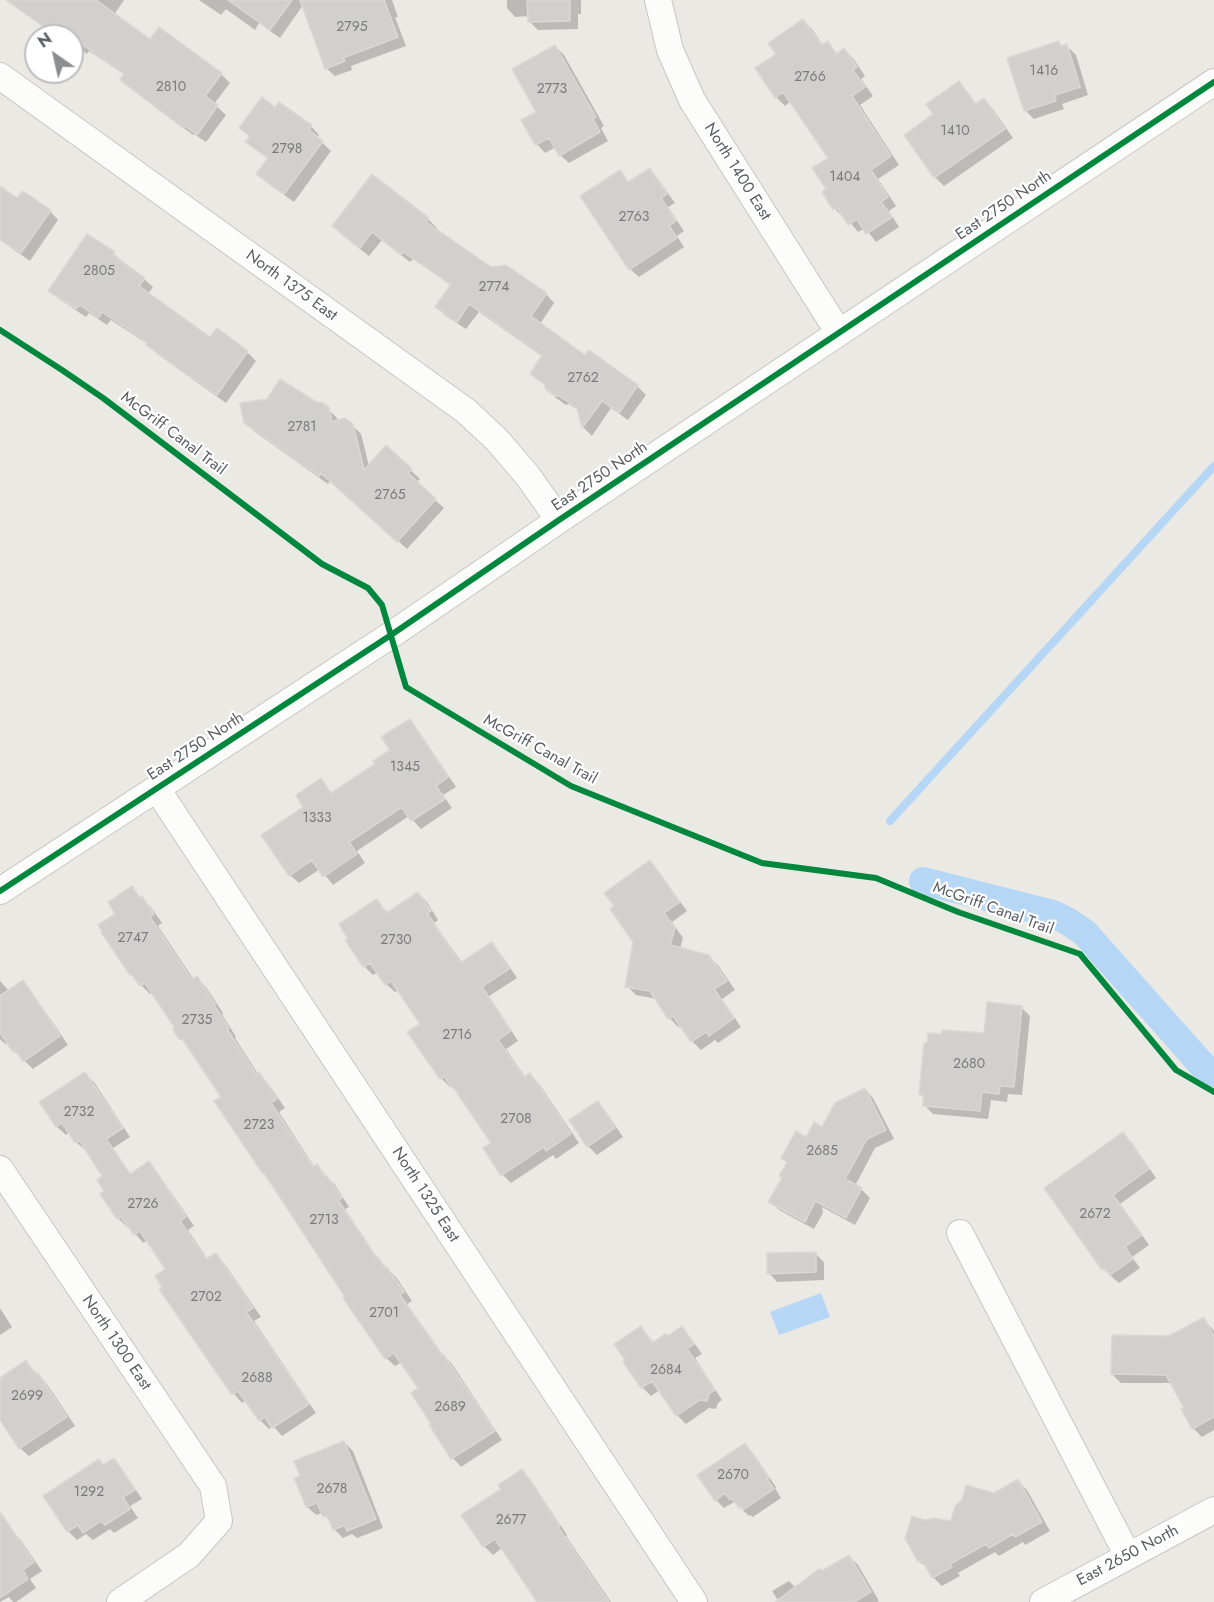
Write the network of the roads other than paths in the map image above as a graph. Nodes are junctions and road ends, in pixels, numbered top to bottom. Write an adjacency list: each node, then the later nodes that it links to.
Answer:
1 (658, 0): 4 (street, North 1400 East)
2 (0, 76): 5 (street, North 1375 East)
3 (1214, 82): 4 (street, East 2750 North)
4 (839, 333): 5 (street, East 2750 North)
5 (559, 520): 6 (street, East 2750 North)
6 (157, 789): 7 (street, East 2750 North); 13 (street, North 1325 East)
7 (0, 891)
8 (0, 1169): 12 (street, North 1300 East)
9 (960, 1233): 11 (street)
10 (1214, 1510): 11 (street, East 2650 North)
11 (1128, 1556): 14 (street, East 2650 North)
12 (120, 1602)
13 (694, 1602)
14 (1043, 1602)

